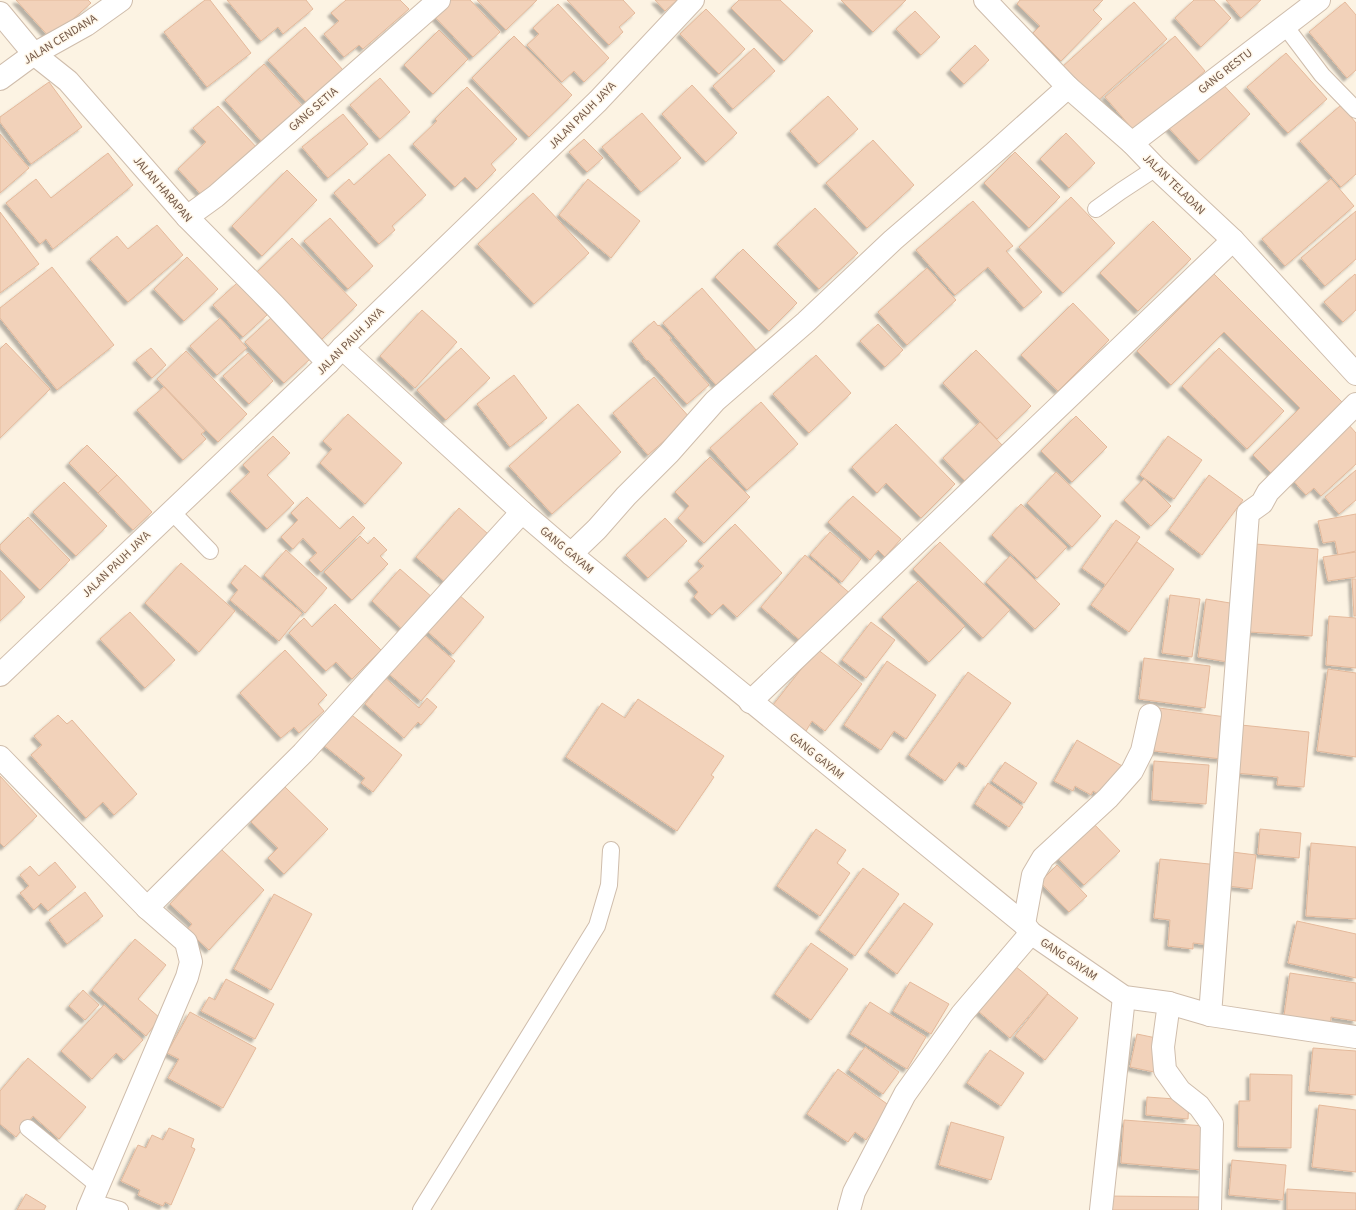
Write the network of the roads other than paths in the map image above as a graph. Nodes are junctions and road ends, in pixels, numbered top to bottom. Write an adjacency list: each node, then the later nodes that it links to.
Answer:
1 (121, 0): 8 (street, JALAN CENDANA)
2 (438, 0): 15 (street, GANG SETIA)
3 (694, 0): 17 (street, JALAN PAUH JAYA)
4 (1319, 0): 7 (street, GANG RESTU)
5 (996, 4): 10 (street, JALAN TELADAN)
6 (0, 13): 8 (street, JALAN HARAPAN)
7 (1285, 26): 11 (lane); 12 (street, GANG RESTU)
8 (34, 54): 9 (street, JALAN CENDANA); 15 (street, JALAN HARAPAN)
9 (0, 79)
10 (1068, 87): 12 (street, JALAN TELADAN); 23 (street)
11 (1356, 110)
12 (1132, 143): 13 (street, JALAN TELADAN)
13 (1156, 168): 14 (lane); 16 (street, JALAN TELADAN)
14 (1096, 209)
15 (187, 218): 17 (street, JALAN HARAPAN)
16 (1233, 240): 18 (street, JALAN TELADAN); 25 (street)
17 (335, 356): 20 (street, JALAN PAUH JAYA); 21 (street, GANG GAYAM)
18 (1356, 374)
19 (1356, 404): 33 (street)
20 (172, 512): 22 (lane); 24 (street, JALAN PAUH JAYA)
21 (522, 512): 23 (street, GANG GAYAM); 29 (street)
22 (210, 551)
23 (571, 554): 25 (street, GANG GAYAM)
24 (0, 675)
25 (750, 702): 30 (street, GANG GAYAM)
26 (1150, 715): 30 (street)
27 (0, 757): 29 (street)
28 (611, 850): 38 (lane)
29 (147, 908): 36 (street)
30 (1027, 929): 31 (street, GANG GAYAM); 39 (street)
31 (1124, 997): 32 (street, GANG GAYAM); 40 (street)
32 (1169, 1003): 33 (street, GANG GAYAM); 41 (street)
33 (1210, 1015): 34 (street, GANG GAYAM)
34 (1356, 1038)
35 (28, 1128): 36 (lane)
36 (92, 1199): 37 (lane)
37 (120, 1210)
38 (421, 1210)
39 (849, 1210)
40 (1101, 1210)
41 (1210, 1210)

